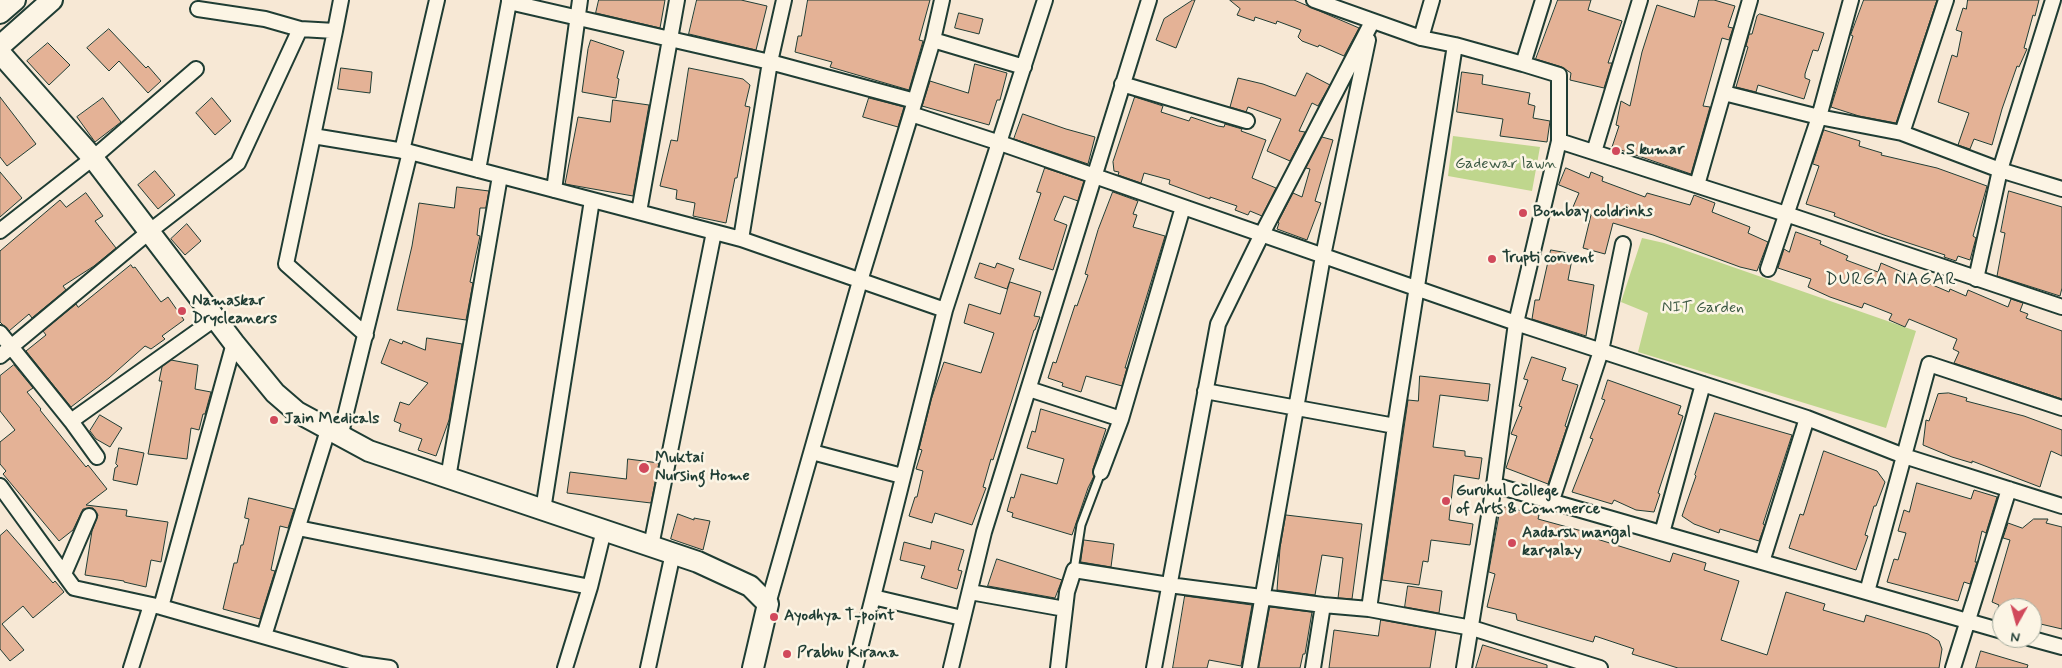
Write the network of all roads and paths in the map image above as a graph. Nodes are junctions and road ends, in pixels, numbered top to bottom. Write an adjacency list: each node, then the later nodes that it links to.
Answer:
1 (15, 0): 21 (main road)
2 (52, 0): 30 (main road)
3 (341, 0): 25 (street)
4 (437, 0): 45 (street)
5 (580, 0): 22 (street)
6 (677, 0): 26 (street)
7 (784, 0): 32 (street)
8 (942, 0): 28 (street)
9 (1045, 0): 34 (street)
10 (1149, 0): 36 (street)
11 (1432, 0): 27 (street)
12 (1543, 0): 33 (street)
13 (1640, 0): 46 (street)
14 (1750, 0): 37 (street)
15 (1851, 0): 39 (street)
16 (1946, 0): 41 (street)
17 (2053, 0): 49 (street)
18 (509, 1): 22 (street); 48 (street)
19 (1322, 1): 23 (street)
20 (198, 9): 24 (street)
21 (0, 13)
22 (577, 18): 26 (street); 54 (street)
23 (1372, 22): 27 (street); 62 (street); 65 (street)
24 (300, 29): 25 (street); 60 (street)
25 (335, 31): 42 (street)
26 (669, 38): 32 (street); 57 (street)
27 (1421, 38): 29 (street)
28 (933, 40): 34 (street); 38 (street)
29 (1455, 44): 33 (street); 69 (street)
30 (0, 46)
31 (0, 53): 47 (main road)
32 (770, 62): 38 (street); 63 (street)
33 (1523, 64): 43 (street)
34 (1024, 67): 44 (street)
35 (196, 69): 47 (street)
36 (1122, 84): 40 (street); 51 (street)
37 (1724, 93): 39 (street); 52 (street)
38 (913, 108): 44 (street); 68 (street)
39 (1819, 117): 41 (street); 58 (street)
40 (1247, 121)
41 (1902, 134): 49 (street)
42 (313, 136): 45 (street); 75 (street)
43 (1559, 140): 46 (street); 73 (street)
44 (1000, 143): 51 (street); 71 (street)
45 (406, 152): 48 (street); 75 (street)
46 (1594, 152): 52 (street)
47 (93, 158): 59 (street); 60 (main road)
48 (478, 170): 50 (street)
49 (2000, 170): 53 (street); 67 (street)
50 (500, 176): 54 (street); 95 (street)
51 (1094, 176): 56 (street); 81 (street)
52 (1697, 185): 58 (street)
53 (2062, 189)
54 (554, 190): 55 (street)
55 (592, 200): 57 (street); 101 (street)
56 (1183, 207): 62 (street); 86 (street)
57 (639, 212): 61 (street)
58 (1786, 214): 66 (street); 67 (street)
59 (0, 231)
60 (150, 231): 72 (main road); 77 (street)
61 (714, 232): 63 (street); 106 (street)
62 (1262, 234): 65 (street); 82 (street)
63 (741, 239): 68 (street)
64 (1623, 244): 78 (street)
65 (1323, 256): 69 (street); 83 (street)
66 (1768, 268)
67 (1976, 279): 70 (street)
68 (860, 281): 71 (street); 90 (street)
69 (1417, 288): 73 (street); 88 (street)
70 (2062, 307)
71 (946, 310): 94 (street)
72 (216, 318): 76 (main road); 87 (street)
73 (1516, 323): 78 (street); 96 (street)
74 (0, 333): 77 (street)
75 (366, 335): 89 (street)
76 (234, 343): 89 (main road); 119 (street)
77 (11, 346): 79 (street); 87 (street)
78 (1601, 351): 80 (street); 99 (street)
79 (0, 356)
80 (1703, 384): 85 (street); 105 (street)
81 (1029, 390): 86 (street); 113 (street)
82 (1205, 391): 83 (street); 111 (street)
83 (1296, 408): 88 (street); 115 (street)
84 (2062, 408): 91 (street)
85 (1807, 418): 91 (street); 108 (street)
86 (1121, 419): 93 (street)
87 (71, 421): 92 (street)
88 (1395, 426): 121 (street)
89 (334, 433): 95 (main road); 103 (street)
90 (812, 452): 94 (street); 117 (street)
91 (1904, 456): 98 (street); 114 (street)
92 (97, 457)
93 (1101, 472): 109 (lane)
94 (902, 476): 116 (street)
95 (448, 478): 101 (main road)
96 (1494, 484): 99 (street); 124 (street)
97 (0, 486): 110 (street)
98 (2009, 489): 100 (street); 123 (street)
99 (1552, 500): 105 (street)
100 (2062, 506)
101 (543, 510): 104 (main road)
102 (89, 516): 110 (street)
103 (298, 528): 112 (street); 126 (street)
104 (604, 530): 106 (main road); 112 (street)
105 (1662, 533): 108 (street)
106 (651, 546): 107 (main road)
107 (673, 554): 117 (main road); 133 (street)
108 (1762, 562): 114 (street)
109 (1074, 570): 111 (street); 120 (street)
110 (64, 574): 119 (street)
111 (1169, 585): 115 (street); 138 (street)
112 (590, 587): 132 (street)
113 (970, 592): 120 (street); 122 (street)
114 (1867, 592): 123 (street)
115 (1262, 596): 118 (street); 139 (street)
116 (873, 597): 122 (street); 135 (street)
117 (768, 604): 134 (main road)
118 (1322, 605): 121 (street); 140 (street)
119 (156, 606): 126 (street); 130 (street)
120 (1065, 609): 137 (street)
121 (1369, 609): 124 (street)
122 (962, 618): 136 (street)
123 (1968, 621): 125 (street); 143 (street)
124 (1472, 628): 141 (street); 142 (street)
125 (1992, 628)
126 (264, 636): 129 (street)
127 (2042, 642): 128 (street)
128 (2062, 647)
129 (361, 666): 131 (street)
130 (132, 668)
131 (390, 668)
132 (565, 668)
133 (648, 668)
134 (753, 668)
135 (855, 668)
136 (950, 668)
137 (1058, 668)
138 (1154, 668)
139 (1250, 668)
140 (1313, 668)
141 (1464, 668)
142 (1600, 668)
143 (1953, 668)

